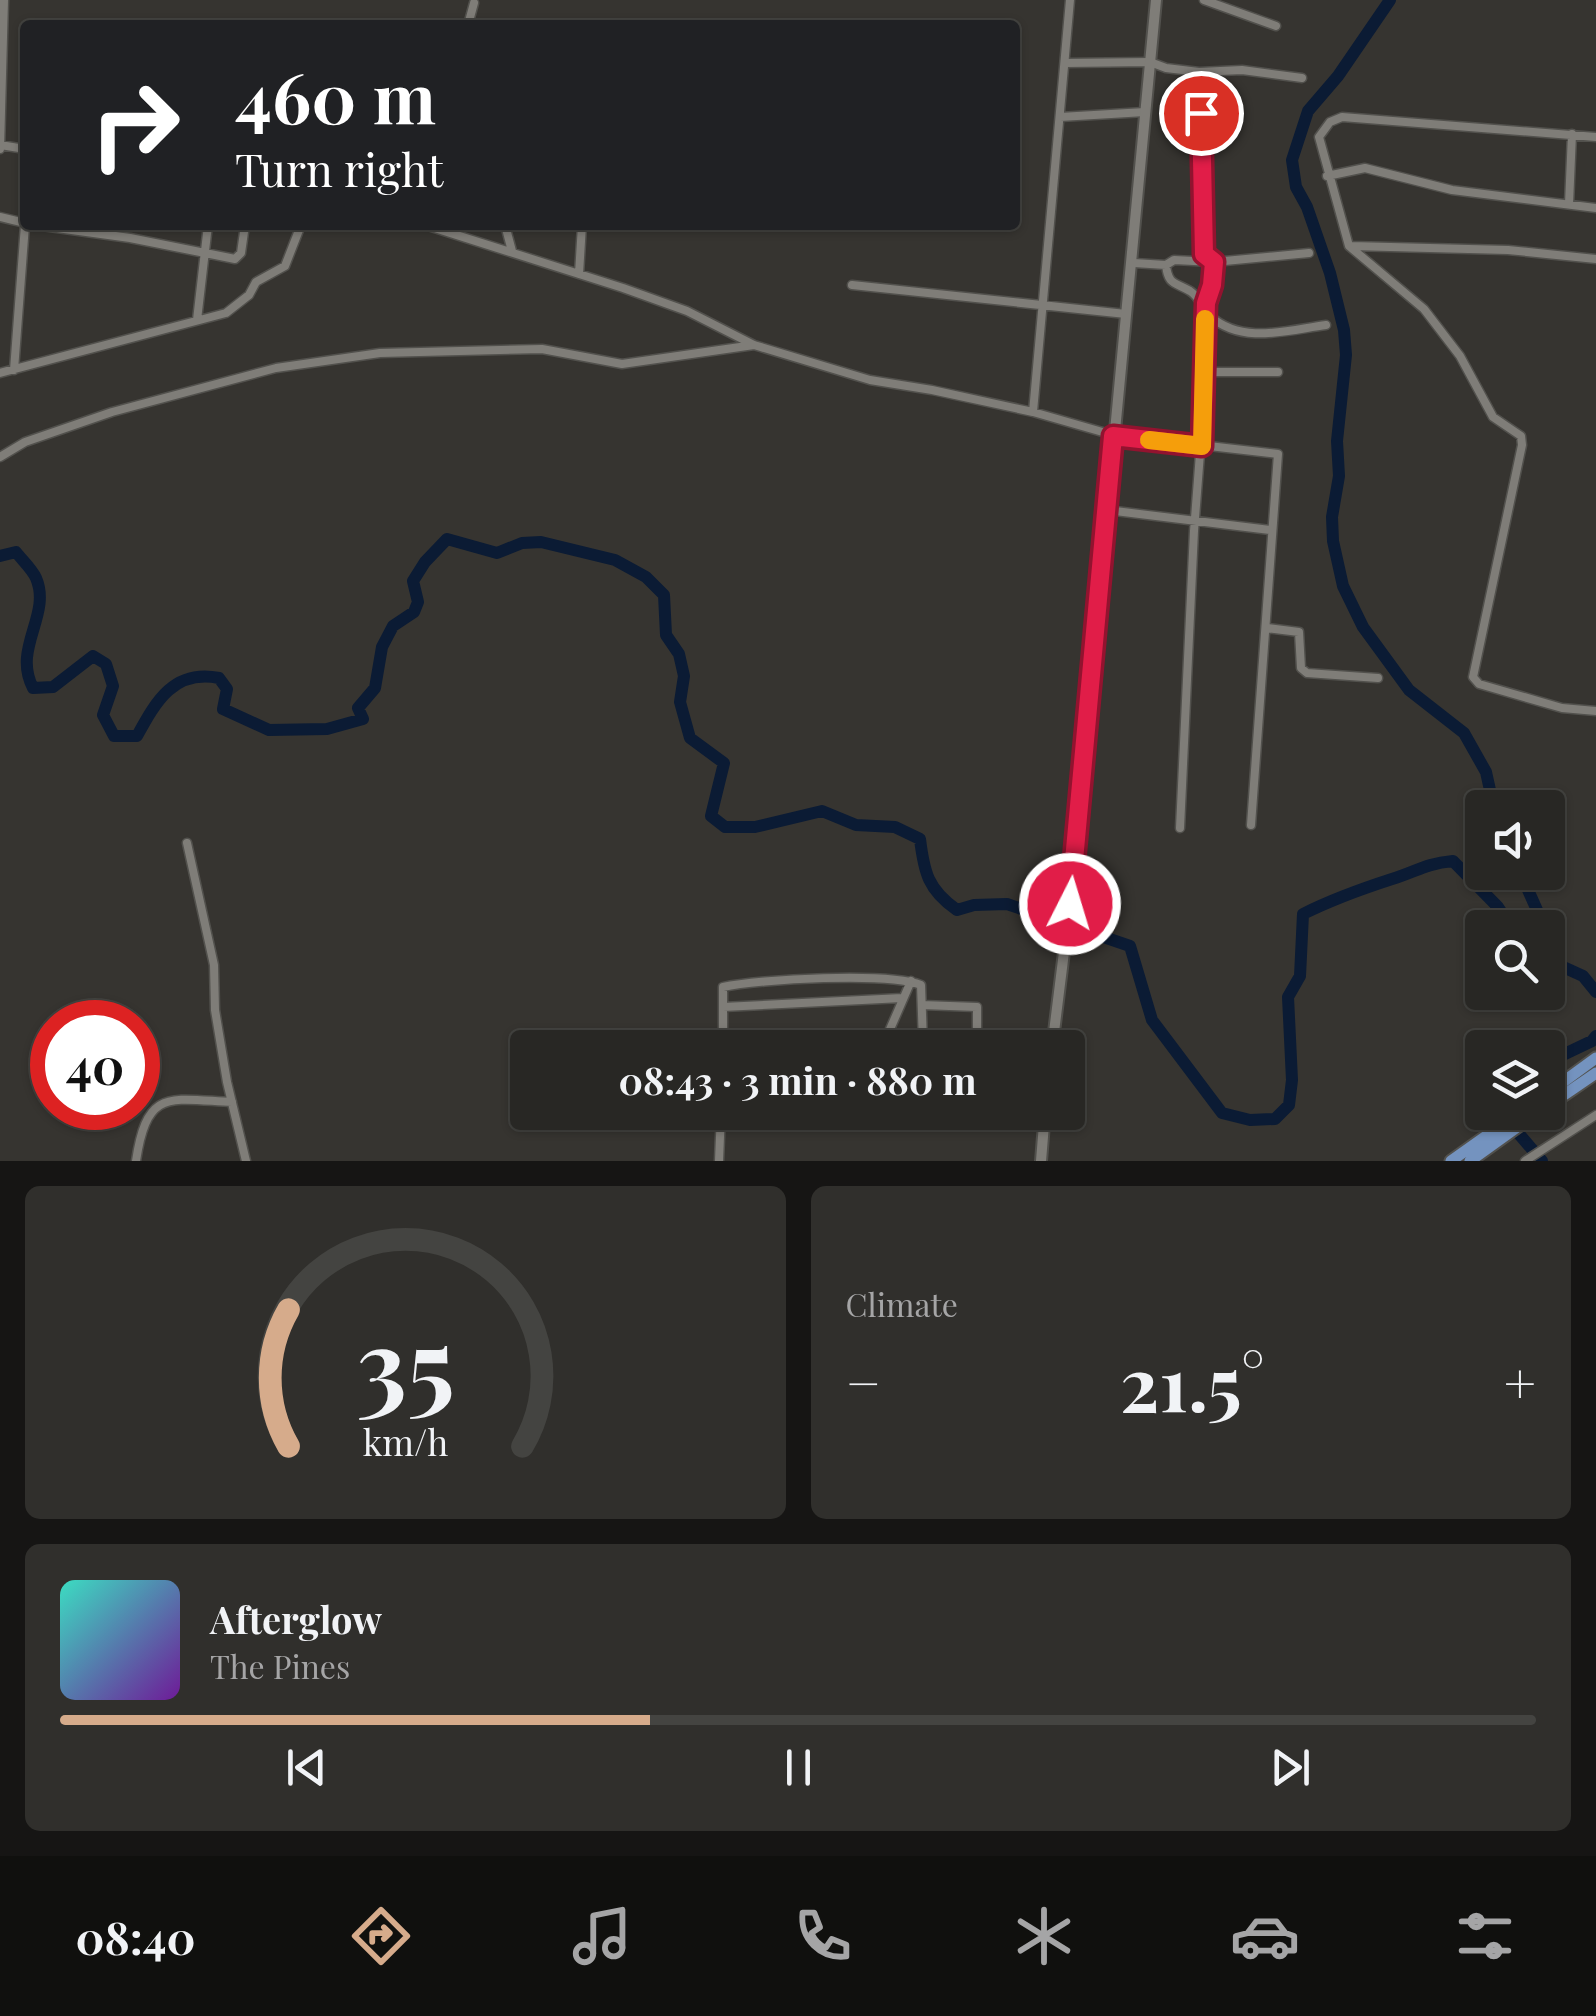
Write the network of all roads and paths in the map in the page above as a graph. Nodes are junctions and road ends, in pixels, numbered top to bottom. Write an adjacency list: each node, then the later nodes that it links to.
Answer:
1 (4, 0): 16 (street)
2 (1070, 0): 9 (street)
3 (1156, 0): 8 (street)
4 (1204, 0): 7 (street)
5 (474, 3): 6 (street)
6 (469, 20)
7 (1276, 26)
8 (1150, 62): 9 (street); 10 (street); 12 (street)
9 (1064, 63): 13 (street)
10 (1202, 72): 11 (street); 33 (street)
11 (1302, 78)
12 (1145, 112): 13 (street); 40 (street)
13 (1060, 117): 38 (street)
14 (1572, 134): 15 (street); 17 (street); 18 (street)
15 (1596, 137)
16 (0, 146)
17 (1327, 176): 18 (street); 28 (street)
18 (1569, 204): 19 (street)
19 (1596, 208)
20 (25, 230): 44 (street)
21 (66, 230): 29 (street)
22 (207, 230): 29 (street)
23 (245, 230): 29 (street)
24 (299, 230): 41 (street)
25 (440, 230): 30 (street)
26 (506, 230): 30 (street)
27 (582, 230): 36 (street)
28 (1349, 246): 32 (street); 57 (street)
29 (204, 252): 41 (street)
30 (512, 252): 36 (street)
31 (1309, 253): 33 (street)
32 (1596, 258)
33 (1214, 262): 35 (street); 39 (street)
34 (1134, 263): 35 (street)
35 (1166, 265): 39 (street)
36 (580, 274): 43 (street)
37 (852, 285): 38 (street)
38 (1043, 306): 40 (street); 48 (street)
39 (1206, 313): 42 (street); 45 (street)
40 (1126, 314): 49 (street)
41 (196, 320): 44 (street)
42 (1326, 325)
43 (754, 345): 48 (street); 51 (street)
44 (14, 370): 47 (street)
45 (1206, 372): 46 (street); 50 (street)
46 (1278, 372)
47 (0, 373)
48 (1032, 412): 49 (street)
49 (1113, 436): 50 (street); 52 (street)
50 (1202, 446): 53 (street); 54 (street)
51 (0, 457)
52 (1106, 510): 53 (street); 69 (street)
53 (1197, 520): 54 (street); 59 (street)
54 (1270, 530): 55 (street)
55 (1267, 628): 56 (street); 58 (street)
56 (1378, 678)
57 (1596, 711)
58 (1251, 825)
59 (1180, 828)
60 (188, 843): 74 (street)
61 (910, 981): 62 (street); 63 (street); 64 (street)
62 (902, 998): 64 (street); 66 (street)
63 (922, 1005): 67 (street); 68 (street)
64 (723, 1007): 65 (street)
65 (723, 1030)
66 (889, 1030)
67 (923, 1030)
68 (977, 1030)
69 (1054, 1030)
70 (1596, 1058): 72 (main road)
71 (1596, 1072): 73 (main road)
72 (1565, 1081)
73 (1565, 1094)
74 (232, 1102): 81 (street); 82 (street)
75 (1596, 1115): 87 (street)
76 (720, 1130): 83 (street)
77 (1044, 1130): 84 (street)
78 (1501, 1130): 80 (main road)
79 (1508, 1130): 80 (main road)
80 (1488, 1142): 85 (main road); 86 (main road)
81 (136, 1161)
82 (246, 1161)
83 (719, 1161)
84 (1041, 1161)
85 (1451, 1161)
86 (1470, 1161)
87 (1525, 1161)

